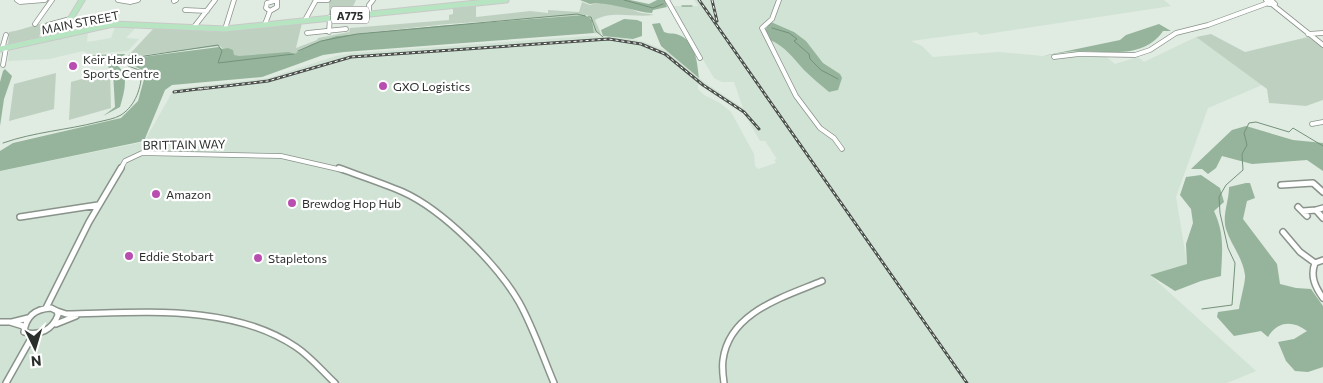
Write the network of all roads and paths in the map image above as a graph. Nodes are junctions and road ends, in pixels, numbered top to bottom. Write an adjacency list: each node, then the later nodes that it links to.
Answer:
1 (45, 0): 15 (street)
2 (52, 0): 25 (street)
3 (82, 0): 23 (main road)
4 (118, 0): 5 (street)
5 (138, 0)
6 (215, 0): 19 (street)
7 (234, 0): 29 (street)
8 (316, 0): 9 (street); 24 (street)
9 (328, 0)
10 (373, 0): 21 (street)
11 (506, 0): 21 (main road, A775)
12 (666, 0): 40 (street)
13 (779, 0): 44 (street)
14 (1282, 0): 17 (street)
15 (18, 1)
16 (1268, 1): 17 (street); 39 (street)
17 (1273, 3): 34 (street)
18 (186, 10): 19 (street)
19 (207, 11): 28 (street)
20 (270, 11): 26 (street)
21 (369, 14): 22 (main road, A775)
22 (330, 17): 24 (main road, A775); 31 (street)
23 (70, 19): 27 (street); 35 (main road)
24 (305, 20): 26 (main road, A775)
25 (35, 24)
26 (265, 24): 29 (main road, A775)
27 (48, 25)
28 (194, 27): 29 (main road, A775); 35 (main road, MAIN STREET / A775)
29 (224, 29)
30 (346, 29): 31 (street)
31 (329, 32): 33 (street)
32 (1323, 33): 34 (street)
33 (307, 34)
34 (1308, 34): 37 (street)
35 (60, 36): 38 (main road, MAIN STREET / A775)
36 (4, 38): 38 (street)
37 (1323, 45)
38 (3, 48): 41 (street)
39 (1054, 57)
40 (700, 58)
41 (3, 65)
42 (1323, 122): 43 (street)
43 (1312, 124)
44 (842, 149)
45 (1281, 185): 46 (street)
46 (1323, 192)
47 (98, 206): 51 (street); 58 (street, BRITTAIN WAY); 69 (street, BRITTAIN WAY)
48 (1323, 208): 49 (street)
49 (1316, 210): 50 (street); 52 (street)
50 (1307, 216)
51 (20, 217)
52 (1323, 218)
53 (1283, 232): 55 (street)
54 (1323, 260): 55 (street)
55 (1315, 264): 57 (street)
56 (822, 282): 70 (street)
57 (1323, 298)
58 (46, 308): 59 (street); 61 (street)
59 (57, 311): 60 (street); 65 (street)
60 (82, 314): 65 (street); 68 (street)
61 (28, 318): 63 (street); 64 (street)
62 (0, 322): 63 (street)
63 (10, 322): 64 (street)
64 (23, 326): 66 (street)
65 (51, 327): 66 (street)
66 (33, 335): 67 (street)
67 (6, 383)
68 (334, 383)
69 (554, 383)
70 (724, 383)

